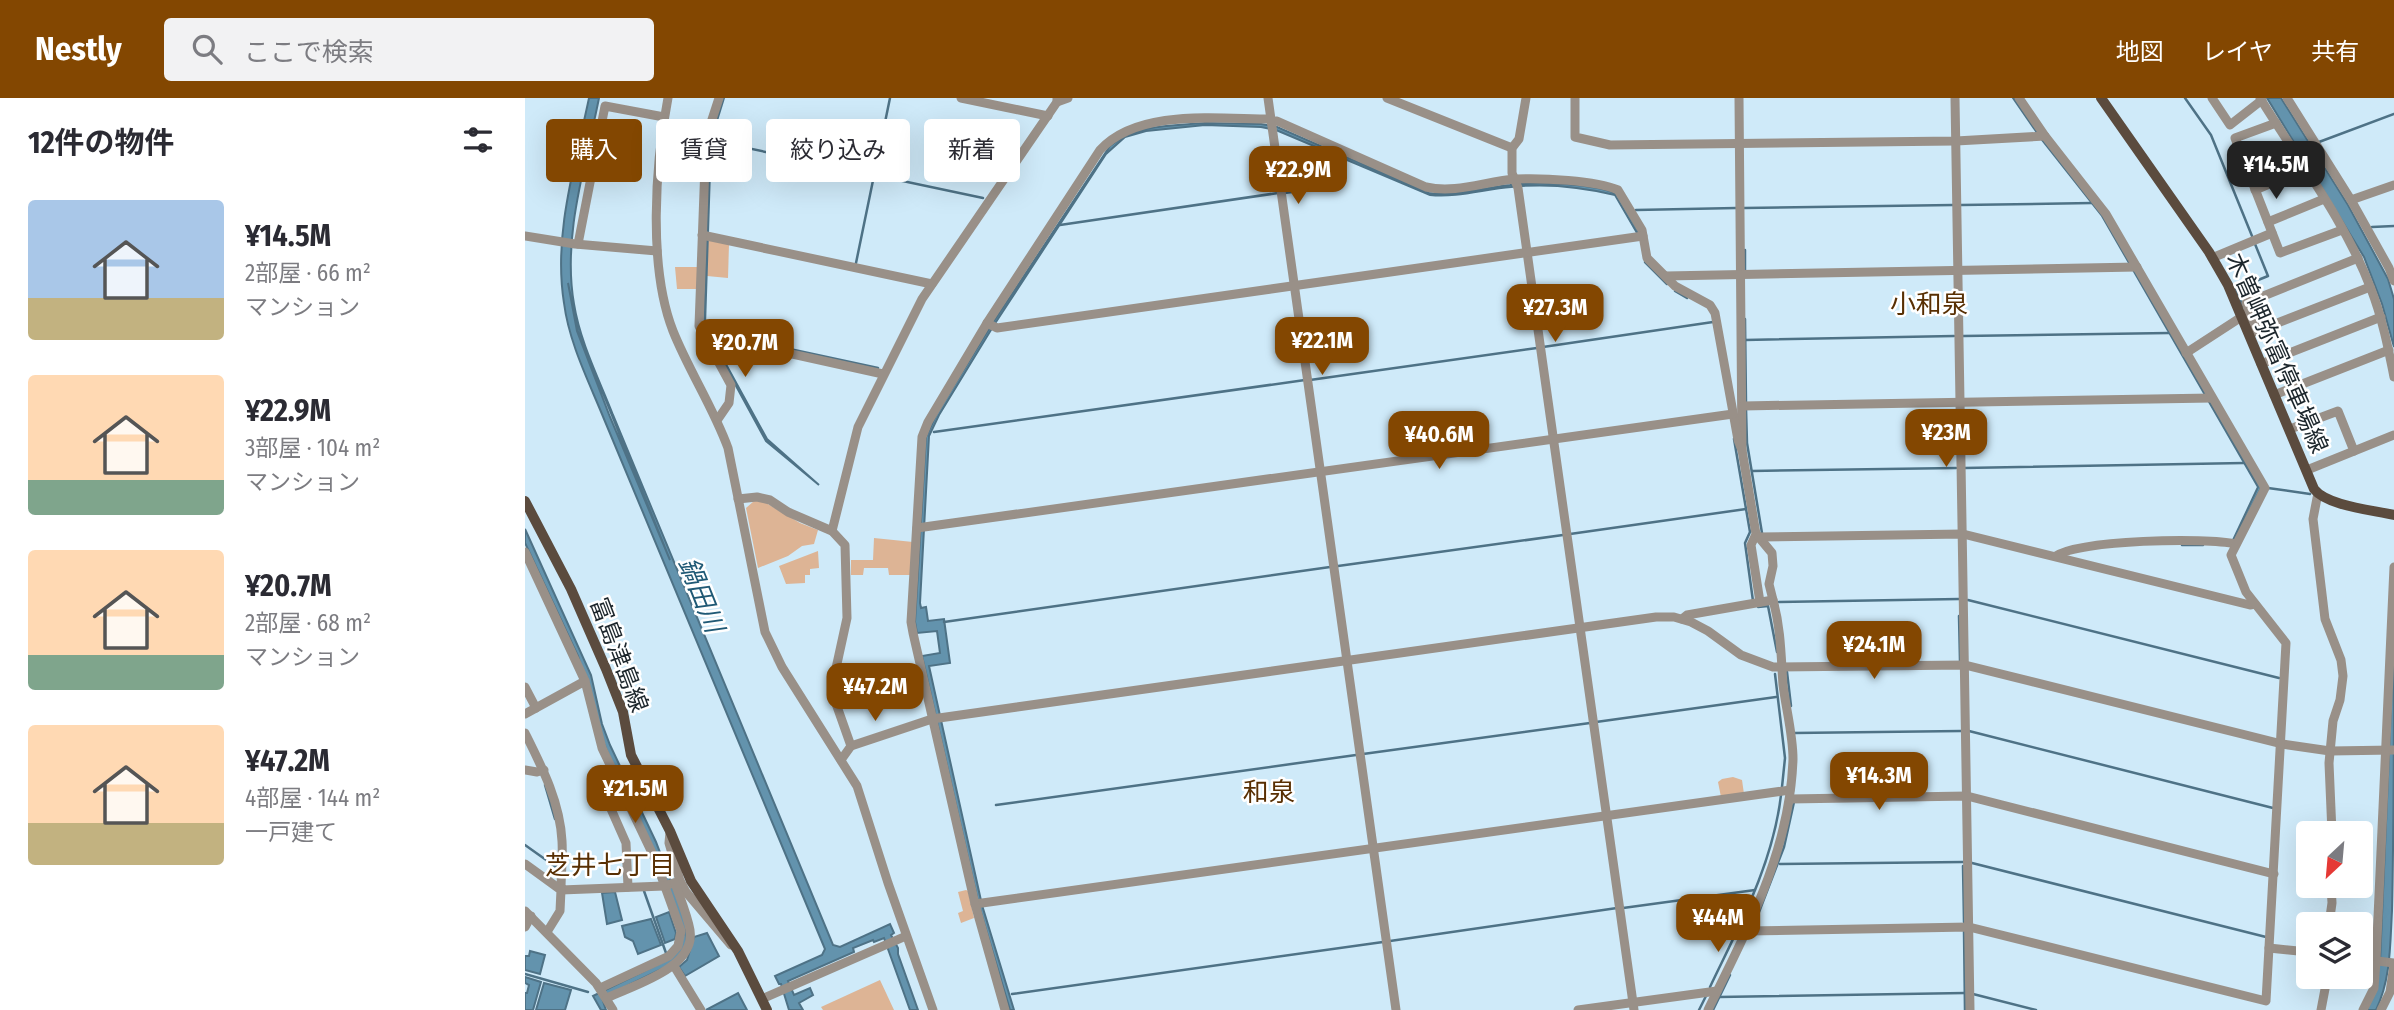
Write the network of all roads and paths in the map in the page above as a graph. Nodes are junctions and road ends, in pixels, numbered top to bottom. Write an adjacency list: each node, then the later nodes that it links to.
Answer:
1 (668, 98): 18 (street)
2 (719, 98): 37 (street)
3 (961, 98): 17 (street)
4 (1068, 98): 16 (street)
5 (1268, 98): 20 (street)
6 (1387, 98): 25 (street)
7 (1526, 98): 25 (street)
8 (1575, 98): 23 (street)
9 (1739, 98): 23 (street)
10 (1955, 98): 22 (street)
11 (2019, 98): 21 (street)
12 (2101, 98): 42 (main road, 木曽岬弥富停車場線)
13 (2212, 98): 15 (street)
14 (2287, 98): 32 (street)
15 (2261, 99): 19 (street)
16 (1057, 100): 17 (street)
17 (1048, 116): 49 (street)
18 (664, 117): 39 (street); 40 (street)
19 (2276, 123): 24 (street); 26 (street)
20 (1272, 124): 28 (street); 50 (street); 54 (street)
21 (2042, 137): 22 (street); 44 (street)
22 (1954, 141): 23 (street); 45 (street)
23 (1739, 143): 46 (street)
24 (2289, 144): 26 (street); 27 (street)
25 (1512, 148): 28 (street)
26 (2244, 162): 30 (street)
27 (2305, 169): 30 (street); 31 (street)
28 (1517, 183): 38 (street); 41 (street)
29 (2394, 185): 32 (street)
30 (2255, 190): 33 (street)
31 (2324, 199): 33 (street); 34 (street)
32 (2351, 200): 48 (street)
33 (2268, 222): 35 (street)
34 (2341, 230): 35 (street); 43 (street)
35 (2272, 233): 42 (street)
36 (525, 236): 39 (street)
37 (705, 236): 49 (street); 56 (street)
38 (1643, 236): 41 (street); 47 (street)
39 (576, 244): 40 (street)
40 (657, 251): 67 (street)
41 (1527, 253): 50 (street); 70 (street)
42 (2212, 258): 52 (main road, 木曽岬弥富停車場線)
43 (2358, 258): 51 (street); 52 (street)
44 (2134, 267): 45 (street); 58 (street)
45 (1956, 271): 46 (street); 64 (street)
46 (1741, 275): 47 (street); 65 (street)
47 (1666, 276): 66 (street)
48 (2394, 281)
49 (932, 284): 60 (street)
50 (1294, 286): 54 (street); 74 (street)
51 (2370, 287): 53 (street); 55 (street)
52 (2245, 315): 55 (main road, 木曽岬弥富停車場線); 58 (street)
53 (2381, 317): 57 (street); 59 (street)
54 (991, 325): 79 (street)
55 (2253, 332): 59 (main road, 木曽岬弥富停車場線)
56 (710, 339): 60 (street); 67 (street)
57 (2389, 350): 61 (street); 62 (street)
58 (2186, 353): 63 (street)
59 (2261, 365): 62 (main road, 木曽岬弥富停車場線)
60 (883, 374): 80 (street)
61 (2394, 377)
62 (2274, 395): 68 (main road, 木曽岬弥富停車場線)
63 (2209, 398): 64 (street); 83 (street)
64 (1958, 403): 65 (street); 81 (street)
65 (1743, 406): 71 (street)
66 (1733, 414): 70 (street); 71 (street)
67 (718, 419): 76 (street)
68 (2290, 429): 72 (street); 73 (main road, 木曽岬弥富停車場線)
69 (2394, 435): 72 (street)
70 (1553, 440): 74 (street); 91 (street)
71 (1742, 450): 82 (street)
72 (2354, 451): 73 (street)
73 (2307, 470): 75 (main road, 木曽岬弥富停車場線)
74 (1320, 473): 79 (street); 92 (street)
75 (2318, 494): 78 (main road); 104 (street)
76 (738, 499): 80 (street); 105 (street)
77 (527, 508): 113 (main road, 富島津島線)
78 (2394, 515)
79 (920, 528): 99 (street)
80 (832, 531): 102 (street)
81 (1962, 534): 82 (street); 85 (street); 93 (street)
82 (1761, 536): 87 (street); 88 (street)
83 (2237, 544): 85 (street); 89 (street)
84 (525, 552): 95 (street)
85 (2056, 556): 89 (street)
86 (2394, 567): 103 (street)
87 (1773, 600): 88 (street); 94 (street)
88 (1760, 603): 90 (street)
89 (2255, 604): 101 (street)
90 (1682, 619): 91 (street); 94 (street)
91 (1580, 628): 92 (street); 111 (street)
92 (1346, 660): 99 (street); 114 (street)
93 (1965, 665): 94 (street); 101 (street); 110 (street)
94 (1783, 668): 109 (street)
95 (585, 681): 97 (street); 117 (street)
96 (525, 687): 97 (street)
97 (536, 708): 98 (street)
98 (525, 714)
99 (936, 718): 102 (street); 120 (street)
100 (525, 733): 107 (street)
101 (2279, 743): 104 (street); 116 (street)
102 (851, 746): 105 (street)
103 (2390, 750): 104 (street); 131 (street)
104 (2330, 751): 112 (street)
105 (841, 760): 126 (street)
106 (525, 770): 107 (street)
107 (544, 770): 119 (street)
108 (596, 775): 118 (street)
109 (1790, 794): 110 (street); 111 (street); 124 (street)
110 (1967, 796): 116 (street); 123 (street)
111 (1607, 815): 114 (street); 139 (street)
112 (2332, 821)
113 (670, 831): 117 (street); 128 (main road, 富島津島線)
114 (1373, 849): 120 (street); 145 (street)
115 (525, 864): 119 (street)
116 (2271, 873): 127 (street)
117 (673, 883): 118 (street); 128 (street); 133 (street); 136 (street)
118 (628, 887): 119 (street)
119 (561, 890): 125 (street)
120 (978, 904): 144 (street)
121 (528, 913): 122 (street); 125 (street)
122 (525, 927)
123 (1969, 928): 124 (street); 138 (street); 148 (street)
124 (1746, 931): 135 (street)
125 (547, 932): 136 (street)
126 (902, 938): 137 (street); 143 (street)
127 (2269, 948): 129 (street); 138 (street)
128 (738, 951): 137 (main road, 富島津島線)
129 (2296, 951)
130 (2373, 960): 131 (street)
131 (2377, 961): 132 (street); 150 (street)
132 (2393, 964): 151 (street)
133 (674, 966): 136 (street); 141 (street)
134 (2325, 989): 149 (street)
135 (1717, 990): 139 (street); 147 (street)
136 (604, 994): 140 (street)
137 (762, 999): 142 (main road, 富島津島線)
138 (2264, 1003)
139 (1633, 1006): 146 (street)
140 (613, 1010)
141 (701, 1010)
142 (767, 1010)
143 (933, 1010)
144 (1005, 1010)
145 (1396, 1010)
146 (1578, 1010)
147 (1708, 1010)
148 (1970, 1010)
149 (2322, 1010)
150 (2363, 1010)
151 (2381, 1010)

